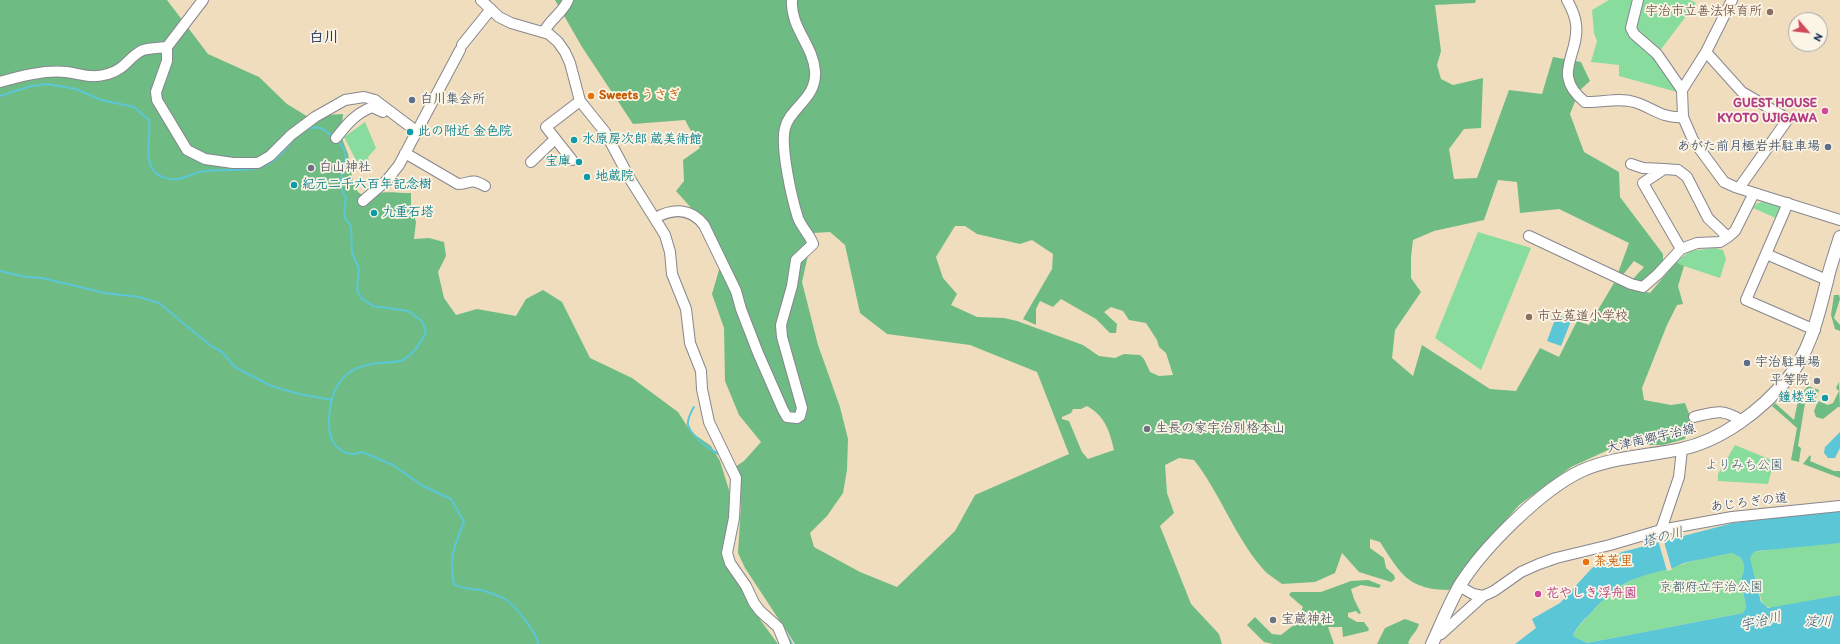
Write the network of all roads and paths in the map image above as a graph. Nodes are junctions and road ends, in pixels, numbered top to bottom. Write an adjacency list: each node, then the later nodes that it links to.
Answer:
1 (203, 0): 10 (street)
2 (481, 0): 8 (street)
3 (568, 0): 9 (street)
4 (792, 0): 29 (street)
5 (1567, 0): 15 (street)
6 (1638, 0): 13 (street)
7 (1732, 0): 11 (street)
8 (491, 9): 9 (street); 16 (street)
9 (544, 32): 14 (street)
10 (167, 47): 12 (street); 16 (street)
11 (1706, 52): 13 (street); 25 (street)
12 (0, 82)
13 (1682, 90): 15 (street)
14 (580, 101): 18 (street); 29 (street)
15 (1683, 117): 25 (street)
16 (412, 128): 17 (street); 19 (street)
17 (336, 138)
18 (555, 139): 20 (street); 21 (street)
19 (405, 153): 24 (street); 27 (street)
20 (572, 160)
21 (531, 162)
22 (1631, 164): 23 (street)
23 (1664, 169): 33 (street); 34 (street)
24 (485, 186)
25 (1739, 188): 26 (street)
26 (1754, 193): 28 (street); 33 (street)
27 (363, 201)
28 (1788, 203): 30 (street); 35 (street)
29 (655, 218): 46 (street)
30 (1840, 220)
31 (1529, 236): 34 (street)
32 (1840, 236): 36 (main road, 大津南郷宇治線)
33 (1728, 237): 34 (street)
34 (1681, 249)
35 (1766, 254): 36 (street); 37 (street)
36 (1827, 280): 37 (main road, 大津南郷宇治線)
37 (1815, 330): 39 (main road, 大津南郷宇治線)
38 (1694, 418): 39 (street)
39 (1741, 420): 40 (main road, 大津南郷宇治線)
40 (1682, 449): 42 (street); 43 (main road, 大津南郷宇治線)
41 (1840, 506): 42 (street, あじろぎの道)
42 (1662, 530): 44 (street, あじろぎの道)
43 (1459, 586): 44 (street); 45 (main road, 大津南郷宇治線)
44 (1483, 596): 45 (street, あじろぎの道)
45 (1434, 639)
46 (786, 643)

